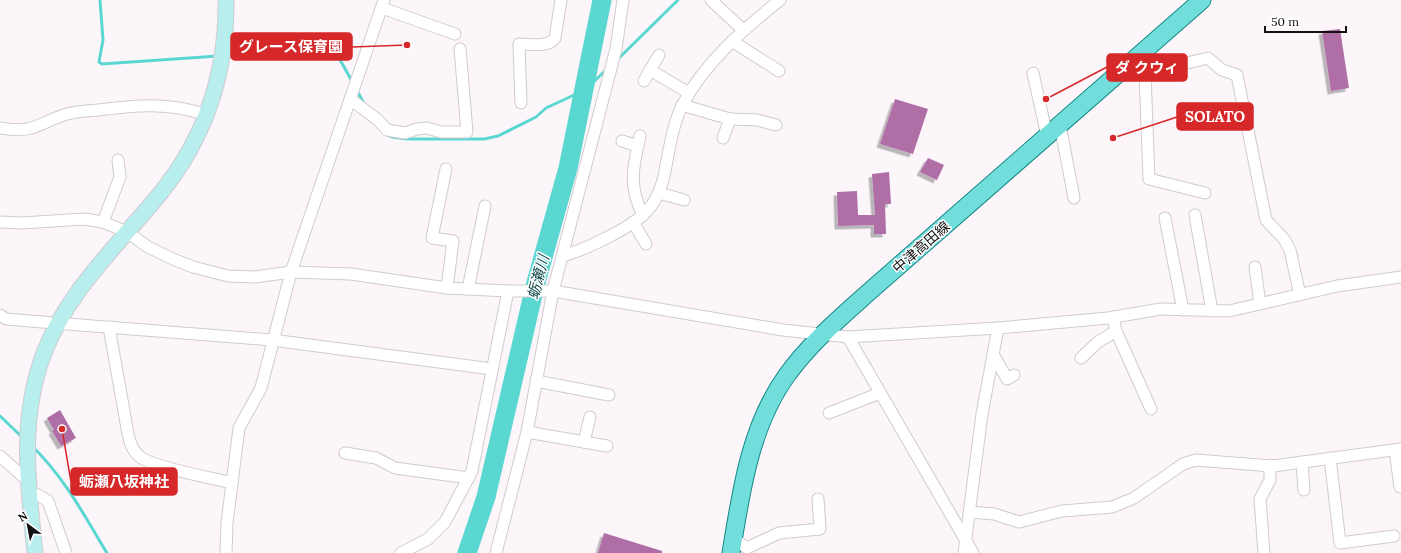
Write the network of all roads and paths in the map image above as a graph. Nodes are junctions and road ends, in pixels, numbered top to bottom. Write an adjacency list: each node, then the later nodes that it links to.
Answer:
1 (226, 0): 23 (street)
2 (561, 0): 21 (street)
3 (623, 0): 46 (street)
4 (711, 0): 8 (street)
5 (779, 0): 8 (street)
6 (1202, 0): 13 (main road, 中津高田線)
7 (383, 4): 9 (street); 20 (street)
8 (743, 30): 10 (street)
9 (455, 34)
10 (732, 41): 15 (street); 19 (street)
11 (460, 48): 20 (street)
12 (659, 55): 14 (street)
13 (1138, 56): 17 (street); 26 (main road, 中津高田線)
14 (650, 70): 18 (street); 19 (street)
15 (779, 71)
16 (1033, 72): 28 (street)
17 (1145, 73): 34 (street); 54 (street)
18 (644, 81)
19 (689, 93): 22 (street)
20 (350, 99): 48 (street)
21 (521, 103)
22 (682, 105): 24 (street); 33 (street)
23 (207, 115): 27 (street); 44 (street)
24 (730, 119): 25 (street); 29 (street)
25 (776, 125)
26 (1060, 125): 28 (main road, 中津高田線); 35 (street)
27 (0, 128)
28 (1047, 136): 64 (main road, 中津高田線)
29 (723, 138)
30 (622, 141): 38 (street)
31 (118, 160): 42 (street)
32 (446, 168): 50 (street)
33 (658, 193): 36 (street); 38 (street)
34 (1205, 193)
35 (1074, 198)
36 (684, 200)
37 (485, 206): 51 (street)
38 (643, 215): 43 (street)
39 (1195, 215): 57 (street)
40 (1165, 218): 56 (street)
41 (0, 222): 42 (street)
42 (103, 222): 44 (street)
43 (633, 222): 45 (street); 46 (street)
44 (127, 232): 48 (street); 60 (street)
45 (646, 244)
46 (563, 256): 53 (street)
47 (1255, 267): 55 (street)
48 (291, 272): 50 (street); 66 (street)
49 (1400, 275): 54 (street)
50 (447, 288): 51 (street)
51 (468, 289): 52 (street)
52 (511, 291): 53 (street); 69 (street)
53 (551, 291): 64 (street); 71 (street)
54 (1300, 295): 55 (street)
55 (1260, 304): 57 (street)
56 (1183, 310): 57 (street); 59 (street)
57 (1212, 311)
58 (0, 315): 60 (street)
59 (1113, 317): 62 (street); 63 (street)
60 (58, 324): 61 (street); 89 (street)
61 (109, 327): 66 (street); 87 (street)
62 (998, 328): 65 (street); 67 (street)
63 (1116, 331): 68 (street); 74 (street)
64 (821, 335): 65 (street); 95 (main road, 中津高田線)
65 (848, 337): 72 (street)
66 (272, 340): 69 (street); 87 (street)
67 (993, 354): 70 (street); 92 (street)
68 (1080, 358)
69 (492, 369): 86 (street)
70 (1014, 375)
71 (536, 381): 73 (street); 77 (street)
72 (880, 393): 75 (street); 94 (street)
73 (609, 395)
74 (1151, 409)
75 (829, 413)
76 (590, 417): 78 (street)
77 (527, 432): 78 (street); 101 (street)
78 (584, 442): 79 (street)
79 (608, 446)
80 (1398, 450): 83 (street); 88 (street)
81 (344, 453): 86 (street)
82 (0, 456): 89 (street)
83 (1330, 458): 84 (street); 93 (street)
84 (1302, 462): 85 (street); 90 (street)
85 (1270, 465): 92 (street); 104 (street)
86 (469, 478): 100 (street)
87 (232, 483): 99 (street)
88 (1400, 487)
89 (29, 489): 97 (street); 98 (street)
90 (1304, 490)
91 (818, 499): 96 (street)
92 (970, 512): 94 (street)
93 (1394, 536)
94 (966, 541): 102 (street); 103 (street)
95 (732, 545): 96 (street)
96 (749, 550)
97 (35, 553)
98 (66, 553)
99 (226, 553)
100 (401, 553)
101 (496, 553)
102 (964, 553)
103 (973, 553)
104 (1264, 553)

